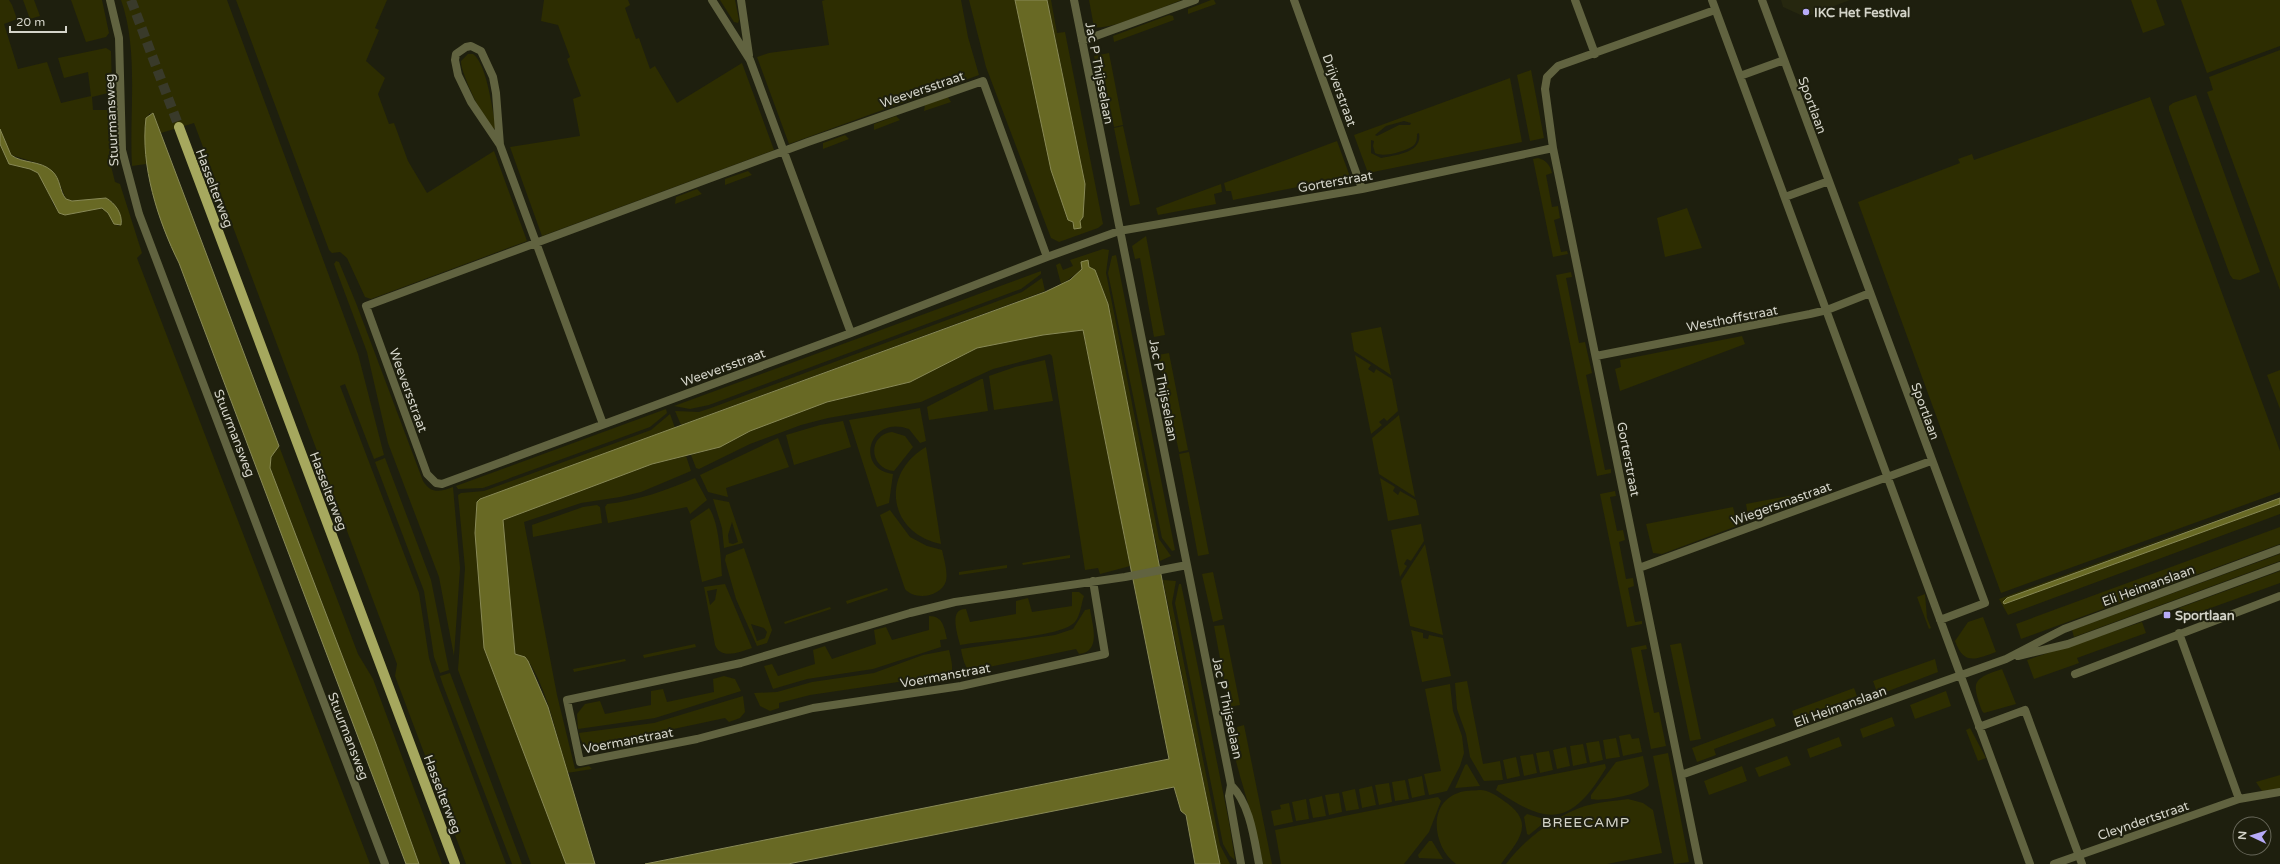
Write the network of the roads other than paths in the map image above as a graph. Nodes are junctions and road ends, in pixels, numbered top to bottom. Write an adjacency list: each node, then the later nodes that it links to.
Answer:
1 (110, 0): 50 (street, Stuurmansweg)
2 (712, 0): 13 (street)
3 (741, 0): 13 (street)
4 (1074, 0): 11 (street, Jac P Thijsselaan)
5 (1195, 0): 11 (street)
6 (1294, 0): 21 (street, Drijverstraat)
7 (1575, 0): 12 (street)
8 (1712, 0): 10 (street)
9 (1762, 0): 14 (street, Sportlaan)
10 (1715, 10): 12 (street, Gorterstraat); 15 (street)
11 (1082, 41): 23 (street, Jac P Thijsselaan)
12 (1595, 54): 18 (street, Gorterstraat)
13 (750, 60): 19 (street)
14 (1784, 60): 15 (street); 20 (street, Sportlaan)
15 (1740, 76): 22 (street)
16 (179, 127): 51 (main road, Hasselterweg)
17 (500, 145): 17 (street); 24 (street)
18 (1553, 148): 21 (street, Gorterstraat); 29 (street, Gorterstraat)
19 (784, 151): 24 (street, Weeversstraat); 25 (street, Weeversstraat); 28 (street)
20 (1829, 181): 22 (street); 26 (street, Sportlaan)
21 (1362, 189): 23 (street, Gorterstraat)
22 (1785, 197): 27 (street)
23 (1119, 231): 25 (street, Weeversstraat); 34 (street, Jac P Thijsselaan)
24 (537, 244): 30 (street); 30 (street, Weeversstraat)
25 (1047, 257): 28 (street, Weeversstraat)
26 (1870, 293): 27 (street, Westhoffstraat); 31 (street, Sportlaan)
27 (1827, 310): 29 (street, Westhoffstraat); 32 (street)
28 (851, 333): 30 (street, Weeversstraat)
29 (1596, 356): 36 (street, Gorterstraat)
30 (603, 424)
31 (1932, 461): 32 (street, Wiegersmastraat); 39 (street, Sportlaan)
32 (1889, 477): 36 (street, Wiegersmastraat); 39 (street)
33 (2280, 549): 41 (street, Eli Heimanslaan)
34 (1187, 565): 37 (street, Voermanstraat); 46 (street, Jac P Thijsselaan)
35 (2280, 566): 41 (street, Eli Heimanslaan)
36 (1639, 568): 45 (street, Gorterstraat)
37 (1093, 581): 37 (street, Voermanstraat)
38 (2280, 596): 40 (street)
39 (1940, 620): 43 (street)
40 (2179, 633): 42 (street); 48 (street)
41 (2006, 659): 43 (street, Eli Heimanslaan)
42 (2075, 674)
43 (1961, 676): 44 (street); 45 (street, Eli Heimanslaan)
44 (1980, 727): 49 (street); 55 (street)
45 (1681, 775): 54 (street)
46 (1231, 785): 52 (street, Jac P Thijsselaan); 53 (street, Jac P Thijsselaan)
47 (2280, 792): 48 (street, Cleyndertstraat)
48 (2239, 799): 49 (street, Cleyndertstraat)
49 (2079, 855): 56 (street, Cleyndertstraat); 57 (street)
50 (385, 864)
51 (455, 864)
52 (1241, 864)
53 (1259, 864)
54 (1699, 864)
55 (2030, 864)
56 (2054, 864)
57 (2082, 864)

